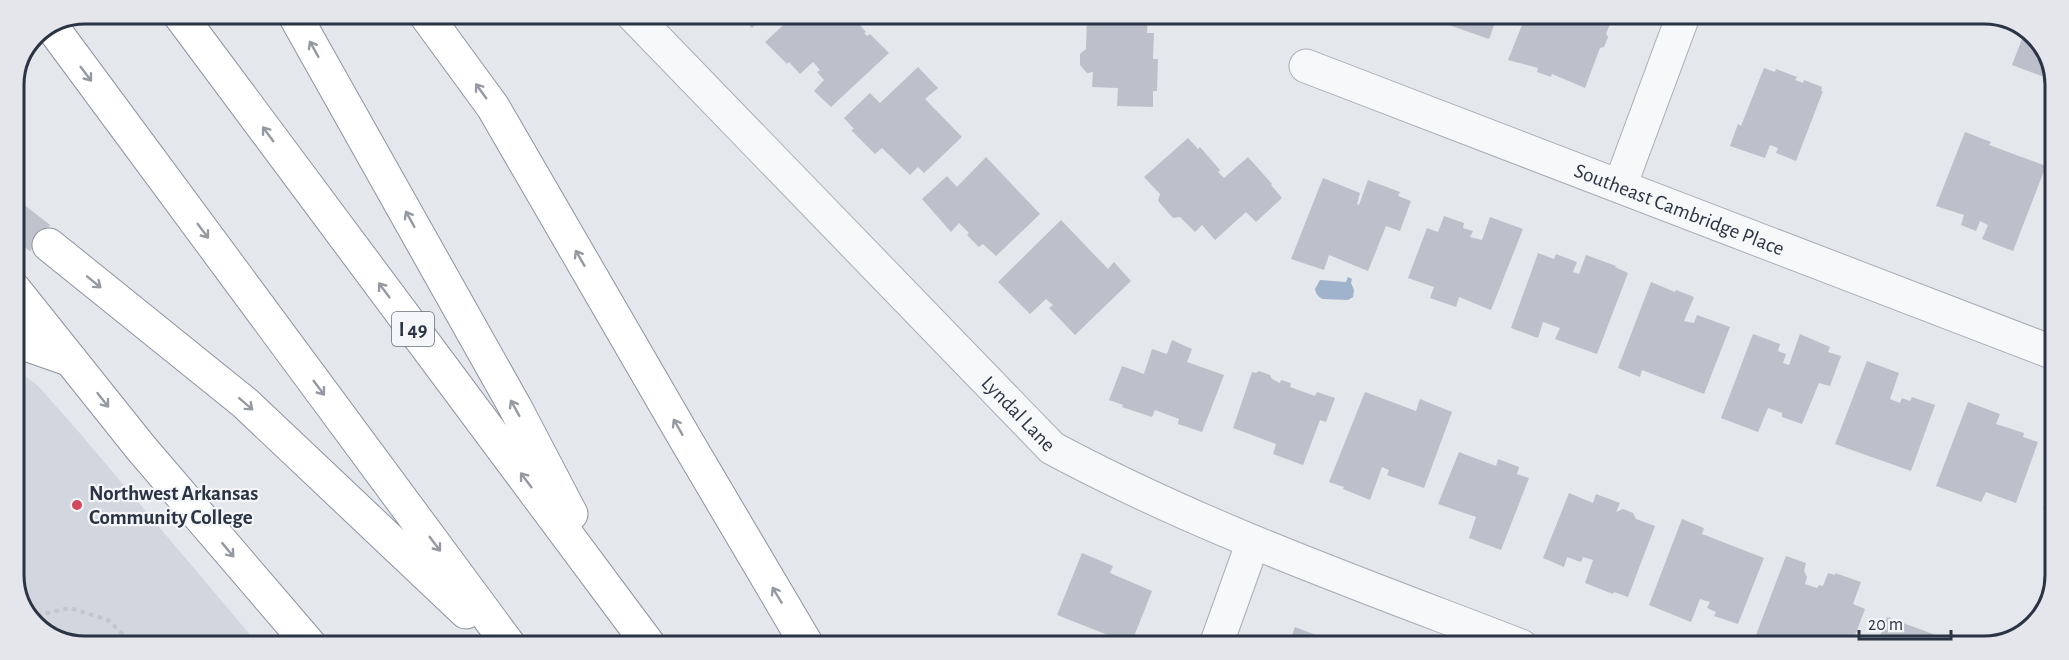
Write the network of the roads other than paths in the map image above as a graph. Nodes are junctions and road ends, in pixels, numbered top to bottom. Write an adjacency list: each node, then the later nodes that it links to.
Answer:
1 (186, 24): 15 (highway, I 49, one-way to 1)
2 (300, 24): 15 (highway, one-way to 2)
3 (432, 24): 20 (highway, one-way to 3)
4 (642, 24): 14 (street, Lyndal Lane)
5 (1680, 24): 8 (street)
6 (56, 32): 18 (highway, one-way to 18)
7 (1306, 66): 8 (street, Southeast Cambridge Place)
8 (1620, 186): 11 (street, Southeast Cambridge Place)
9 (49, 245): 17 (highway, one-way to 17)
10 (24, 301): 13 (highway)
11 (2045, 340)
12 (24, 344): 13 (highway)
13 (71, 360): 16 (highway, one-way to 16)
14 (1254, 542): 21 (street); 22 (street, Lyndal Lane)
15 (621, 608): 19 (highway, I 49)
16 (302, 636)
17 (491, 636)
18 (502, 636)
19 (642, 636)
20 (802, 636)
21 (1219, 636)
22 (1495, 636)

